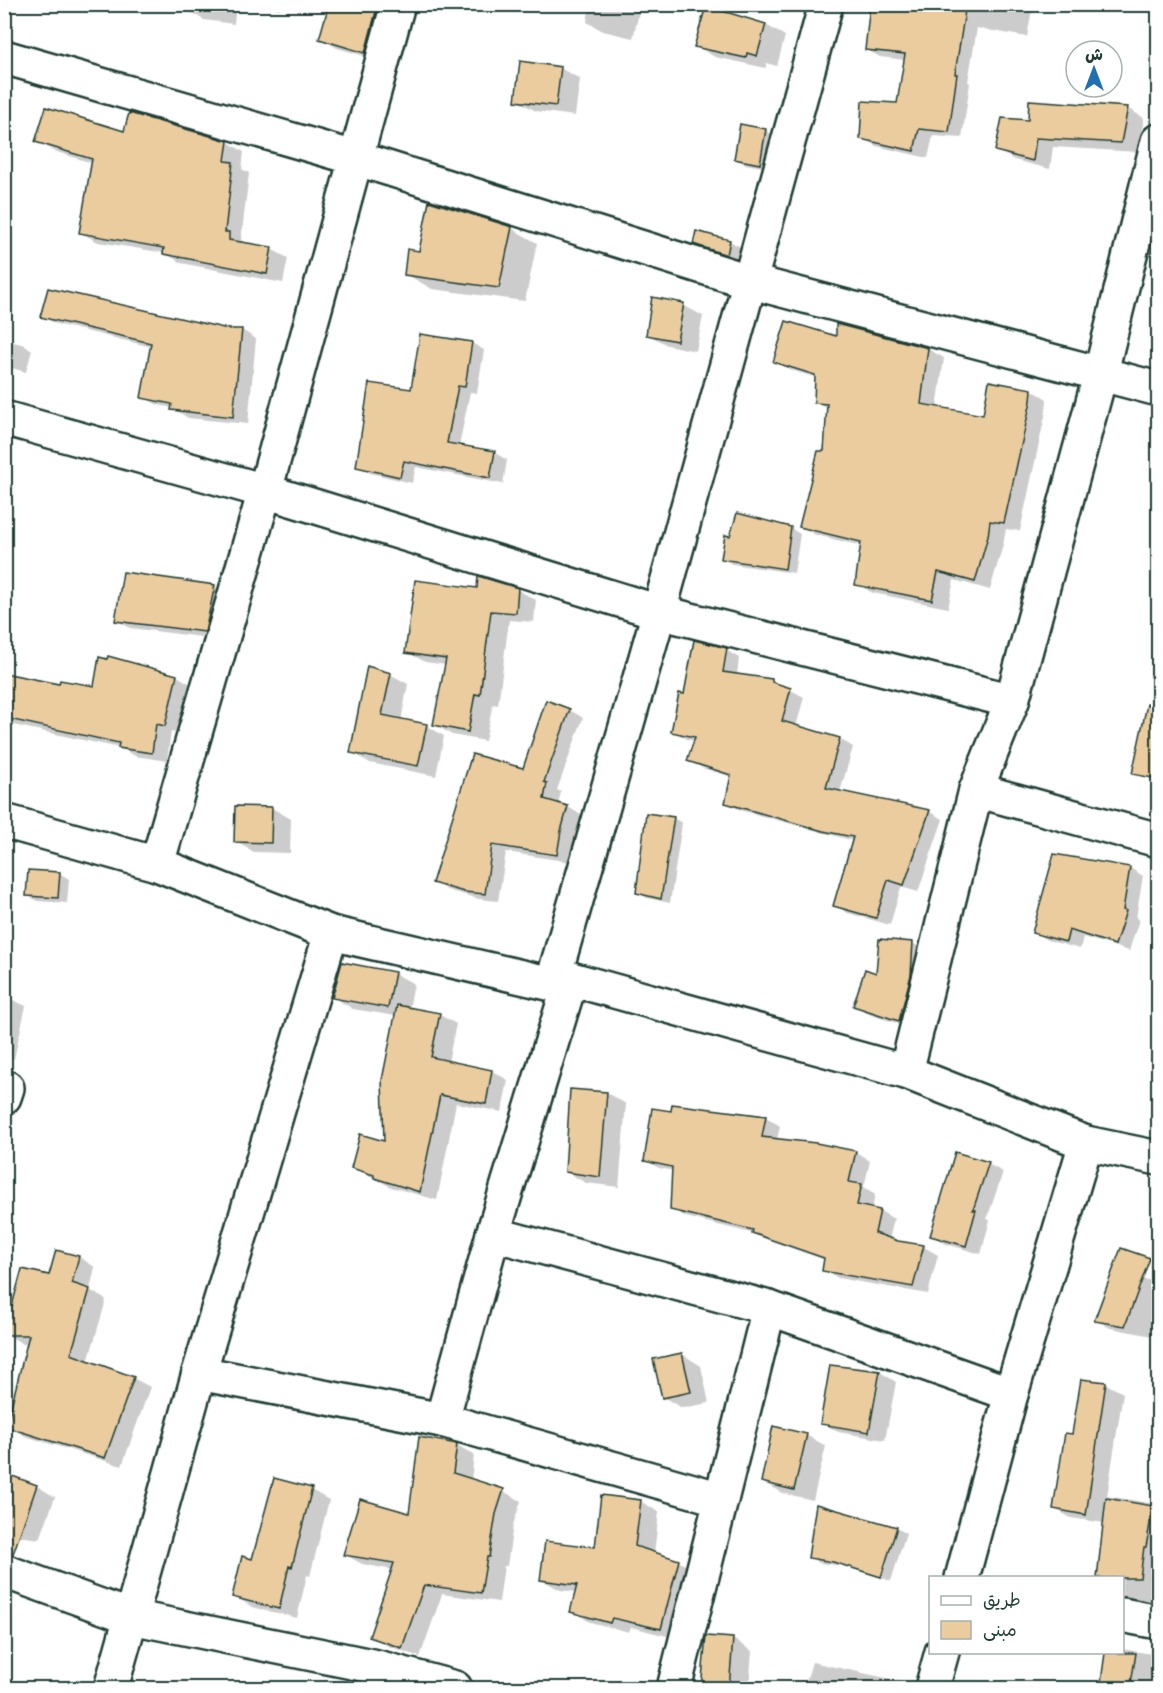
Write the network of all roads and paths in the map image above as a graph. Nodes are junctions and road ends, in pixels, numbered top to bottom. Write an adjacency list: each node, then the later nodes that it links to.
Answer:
1 (398, 4): 5 (street)
2 (826, 4): 6 (street)
3 (4, 57): 5 (street)
4 (1158, 141): 7 (street)
5 (355, 158): 6 (street); 10 (street)
6 (748, 281): 7 (street); 11 (street)
7 (1101, 372): 8 (street); 12 (street)
8 (1158, 389)
9 (4, 418): 10 (street)
10 (265, 491): 11 (street); 16 (street)
11 (658, 612): 12 (street); 18 (street)
12 (1012, 701): 13 (street)
13 (976, 790): 15 (street); 19 (street)
14 (4, 821): 16 (street)
15 (1158, 840)
16 (157, 864): 17 (street)
17 (331, 933): 18 (street); 26 (street)
18 (561, 982): 19 (street); 24 (street)
19 (906, 1072): 22 (street)
20 (4, 1087): 21 (street)
21 (4, 1096)
22 (1086, 1143): 23 (street); 27 (street)
23 (1158, 1158)
24 (493, 1234): 25 (street); 28 (street)
25 (769, 1308): 27 (street); 29 (street)
26 (199, 1373): 28 (street); 33 (street)
27 (1011, 1395): 31 (street)
28 (442, 1420): 29 (street)
29 (721, 1499): 39 (street)
30 (4, 1571): 33 (street)
31 (963, 1576)
32 (1124, 1615): 34 (street)
33 (131, 1617): 36 (street); 37 (street)
34 (1158, 1622)
35 (942, 1654): 40 (street)
36 (374, 1678): 38 (street)
37 (111, 1689)
38 (455, 1689)
39 (674, 1689)
40 (932, 1689)

